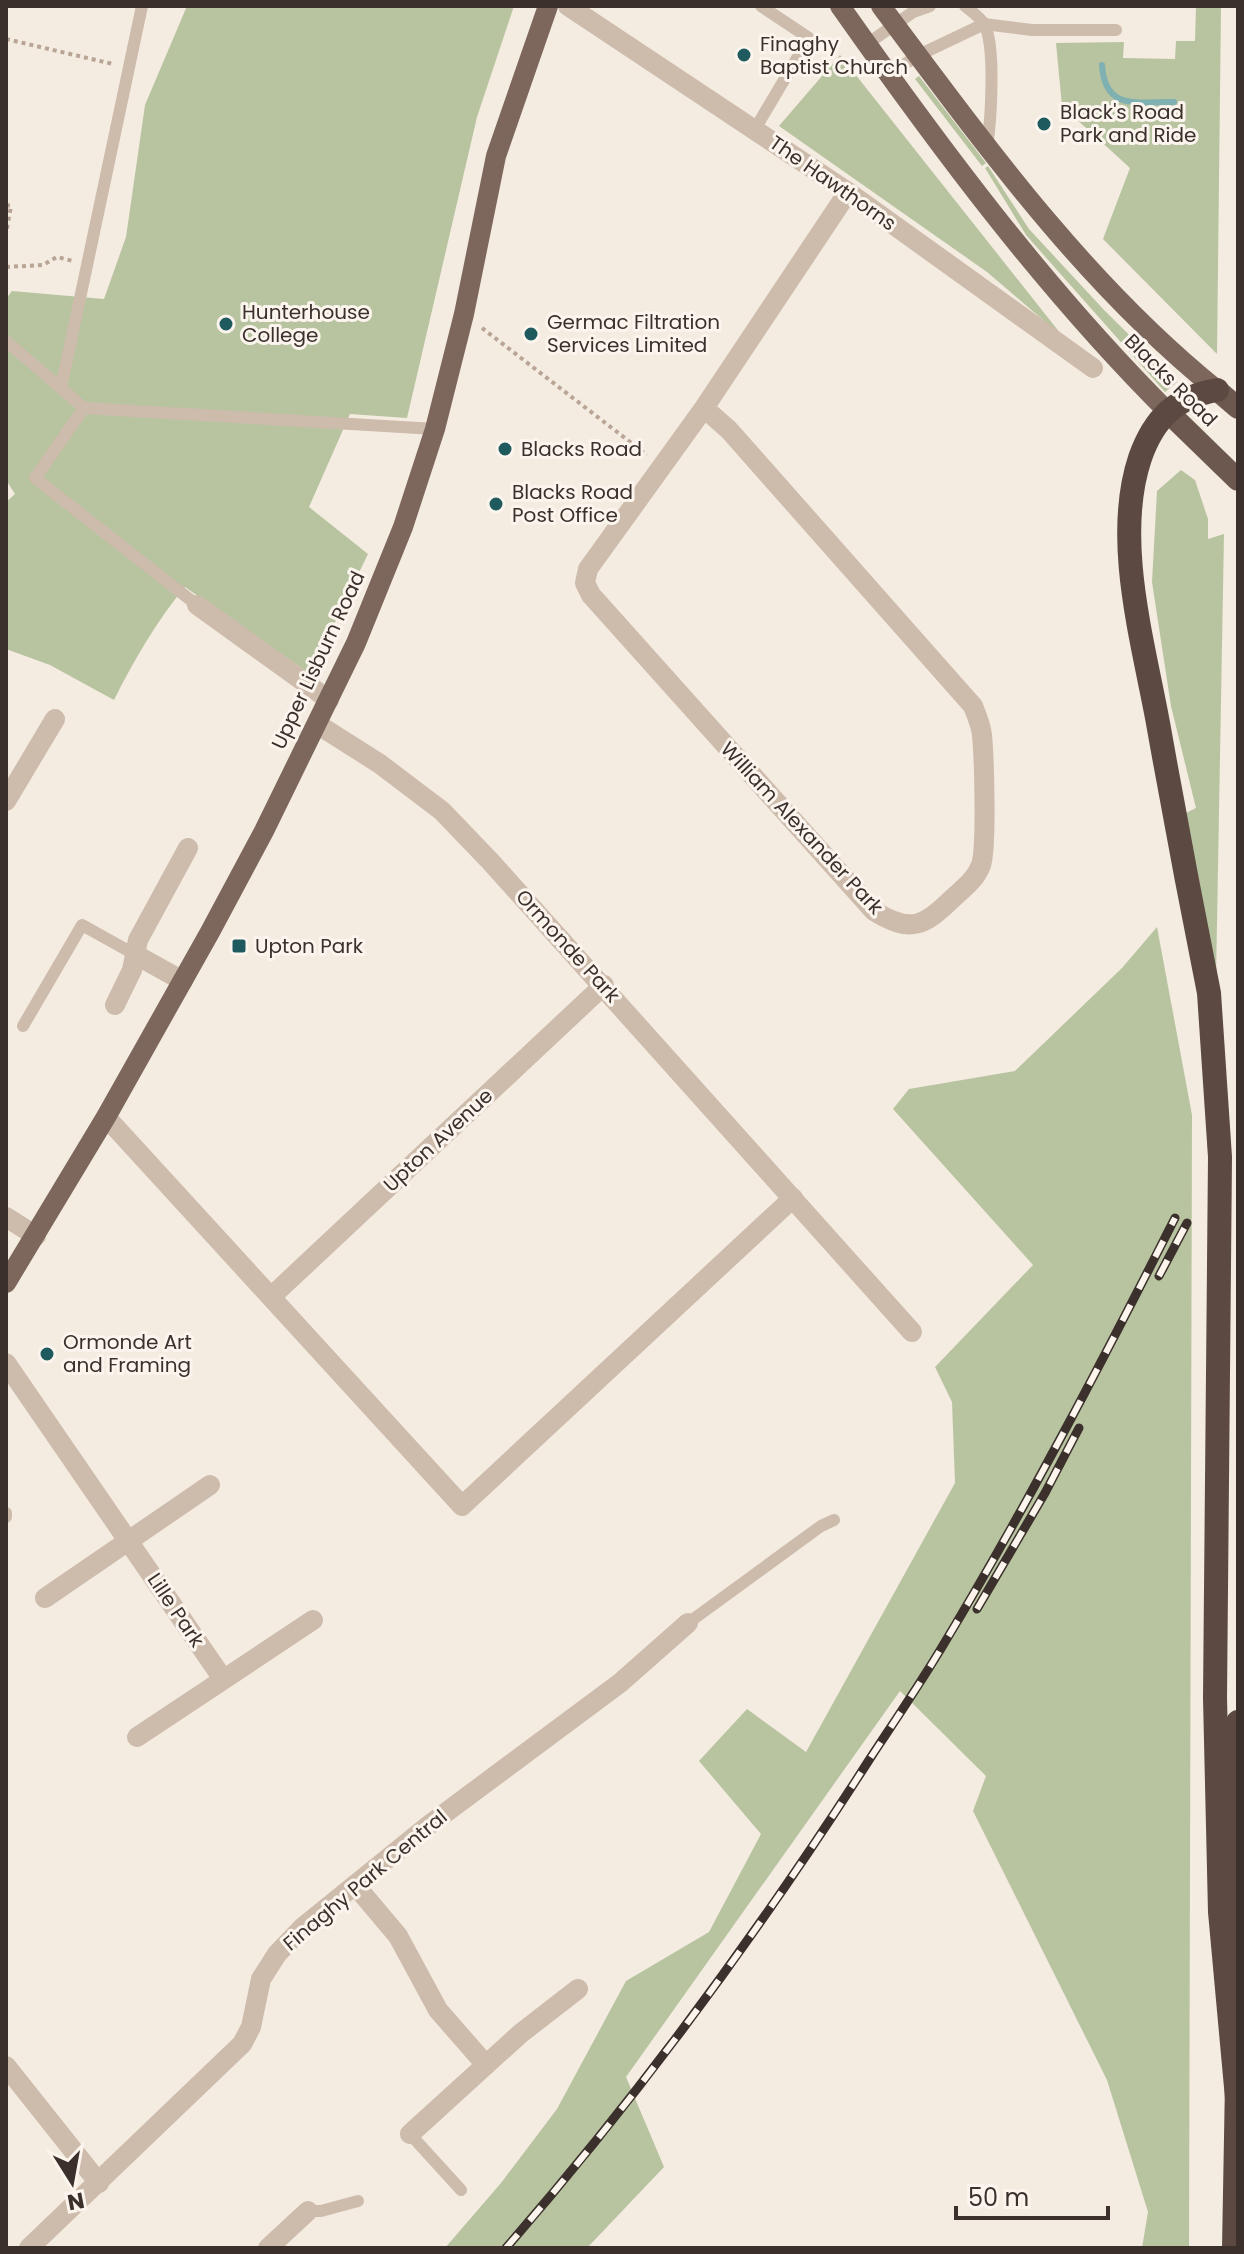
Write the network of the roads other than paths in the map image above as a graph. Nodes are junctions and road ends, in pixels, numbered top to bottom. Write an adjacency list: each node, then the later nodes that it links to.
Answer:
1 (142, 6): 20 (lane)
2 (548, 6): 26 (main road, Upper Lisburn Road)
3 (568, 6): 15 (street, The Hawthorns)
4 (761, 6): 15 (lane)
5 (840, 6): 12 (main road, Blacks Road)
6 (881, 6): 9 (main road, Blacks Road)
7 (930, 6): 9 (lane)
8 (965, 6): 10 (lane)
9 (894, 24): 12 (lane); 13 (main road, Blacks Road)
10 (984, 24): 11 (lane); 13 (lane); 16 (lane)
11 (1116, 30)
12 (867, 44): 14 (main road, Blacks Road)
13 (919, 55): 14 (lane); 16 (main road, Blacks Road)
14 (889, 74): 25 (main road, Blacks Road)
15 (755, 129): 17 (street, The Hawthorns)
16 (987, 146): 21 (main road, Blacks Road)
17 (848, 192): 19 (street, The Hawthorns); 23 (street)
18 (6, 341): 20 (lane)
19 (1093, 368)
20 (61, 388): 22 (lane)
21 (1217, 390): 24 (highway, Blacks Road); 25 (highway)
22 (84, 408): 26 (lane); 28 (lane)
23 (704, 408): 23 (street, William Alexander Park)
24 (1238, 408)
25 (1167, 411): 27 (highway, Blacks Road); 60 (highway)
26 (435, 429): 29 (main road, Upper Lisburn Road)
27 (1238, 480)
28 (197, 605): 29 (street)
29 (329, 700): 31 (main road, Upper Lisburn Road)
30 (55, 719): 32 (street)
31 (317, 724): 35 (main road, Upper Lisburn Road); 36 (street, Ormonde Park)
32 (6, 801)
33 (188, 848): 34 (street)
34 (136, 955): 35 (street); 37 (street); 38 (lane)
35 (183, 981): 39 (main road, Upper Lisburn Road)
36 (604, 985): 40 (street, Ormonde Park); 44 (street, Upton Avenue)
37 (115, 1005)
38 (23, 1026)
39 (106, 1117): 42 (main road, Upper Lisburn Road); 44 (street)
40 (793, 1198): 44 (street); 45 (street, Ormonde Park)
41 (6, 1217): 42 (street)
42 (36, 1236): 43 (main road, Upper Lisburn Road)
43 (6, 1283)
44 (272, 1296)
45 (912, 1332)
46 (6, 1363): 49 (street, Lille Park)
47 (210, 1485): 49 (street)
48 (834, 1520): 52 (lane)
49 (129, 1541): 50 (street); 53 (street, Lille Park)
50 (45, 1598)
51 (313, 1620): 53 (street)
52 (688, 1623): 56 (street, Finaghy Park Central)
53 (223, 1679): 55 (street)
54 (1238, 1722): 60 (highway)
55 (137, 1737)
56 (355, 1885): 58 (street); 62 (street, Finaghy Park Central)
57 (578, 1989): 58 (street)
58 (486, 2065): 61 (street)
59 (6, 2066): 62 (street)
60 (1237, 2098): 68 (highway)
61 (410, 2134): 63 (lane)
62 (99, 2183): 66 (street, Finaghy Park Central)
63 (461, 2190)
64 (358, 2201): 65 (lane)
65 (308, 2211): 67 (street)
66 (29, 2248)
67 (268, 2248)
68 (1234, 2248)

